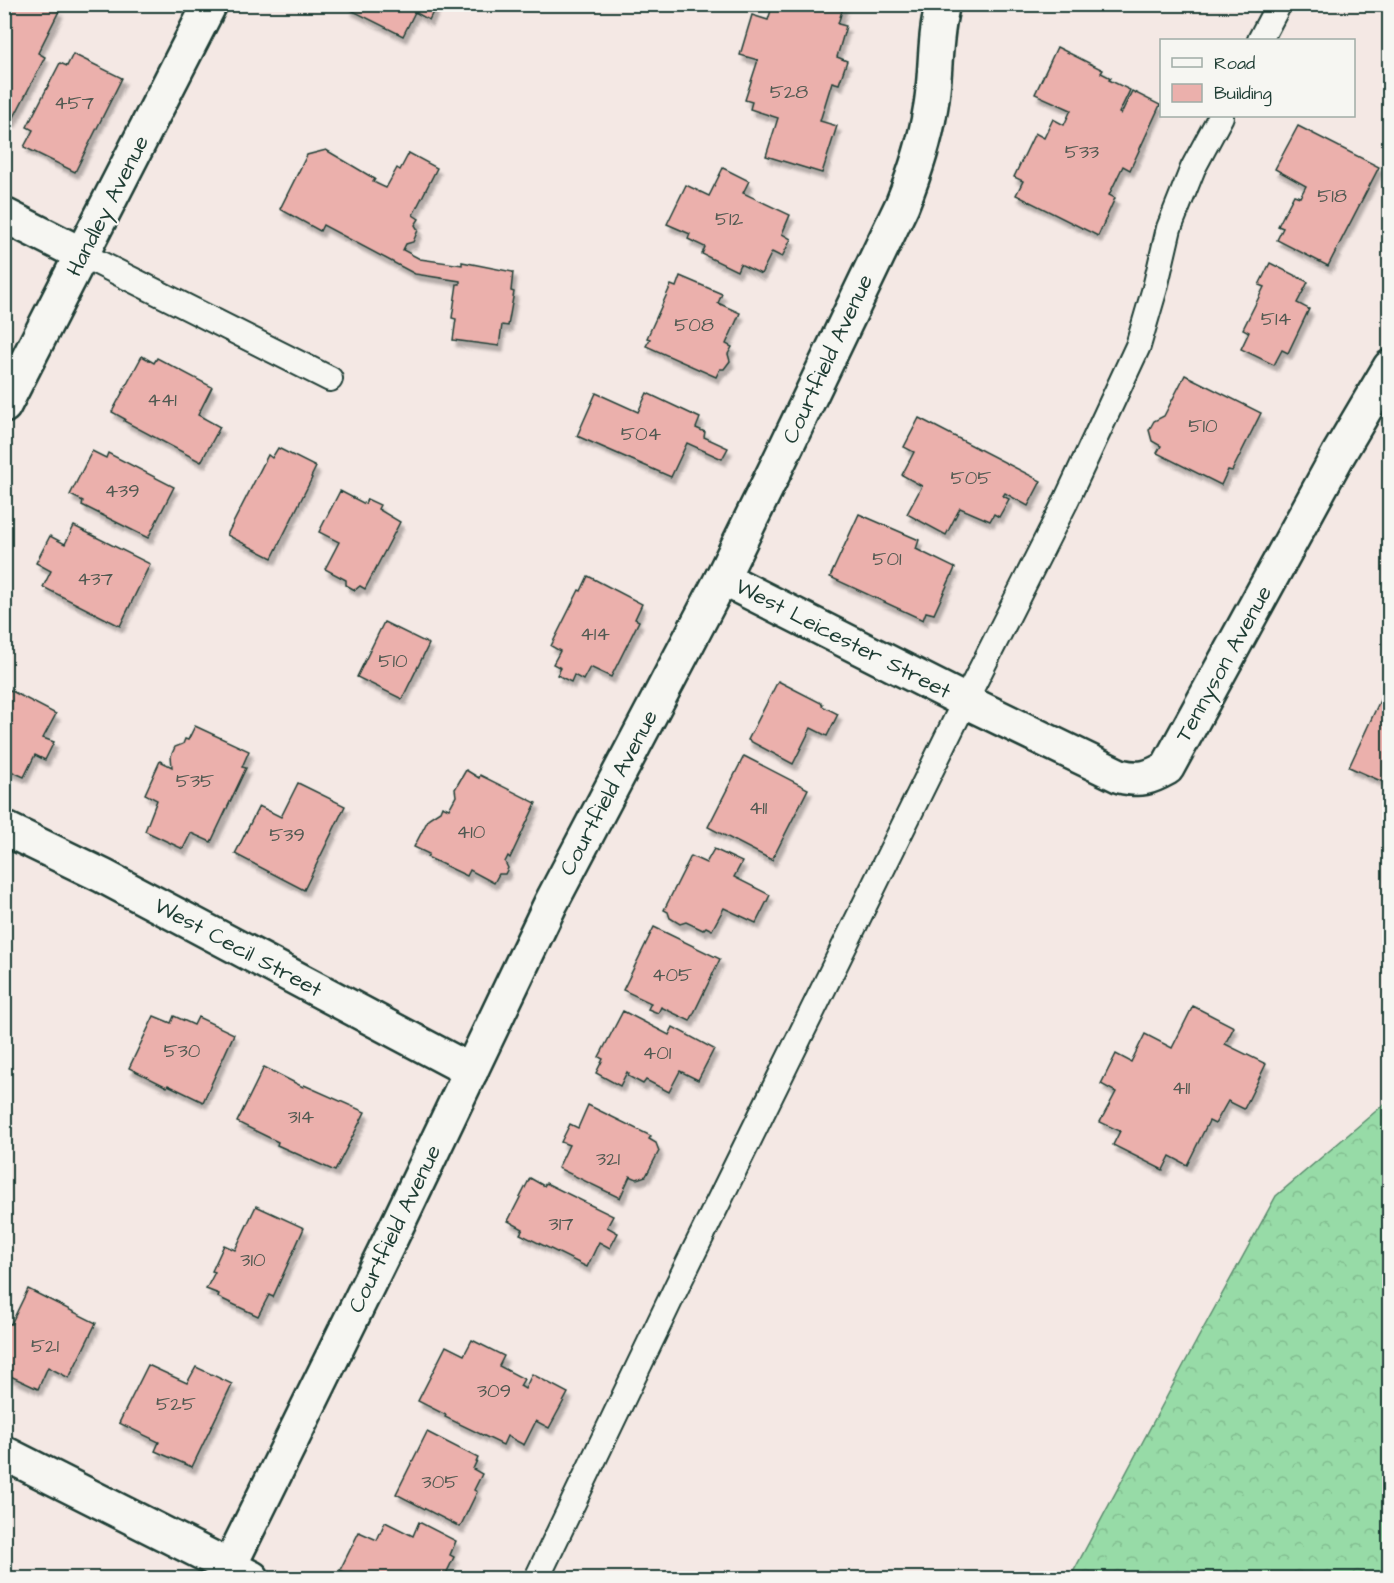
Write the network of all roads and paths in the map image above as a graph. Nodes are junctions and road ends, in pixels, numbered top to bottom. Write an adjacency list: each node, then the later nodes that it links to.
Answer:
1 (210, 4): 7 (street, Handley Avenue)
2 (943, 4): 11 (street, Courtfield Avenue)
3 (1279, 4): 4 (lane)
4 (1261, 39)
5 (1220, 117): 12 (lane)
6 (4, 215): 7 (street)
7 (83, 255): 9 (lane); 10 (street, Handley Avenue)
8 (1389, 367): 12 (street, Tennyson Avenue)
9 (330, 379)
10 (4, 406)
11 (722, 578): 12 (street, West Leicester Street); 14 (street, Courtfield Avenue)
12 (965, 701): 17 (lane)
13 (4, 828): 14 (street, West Cecil Street)
14 (471, 1071): 16 (street, Courtfield Avenue)
15 (4, 1453): 16 (street)
16 (237, 1575)
17 (537, 1578)

